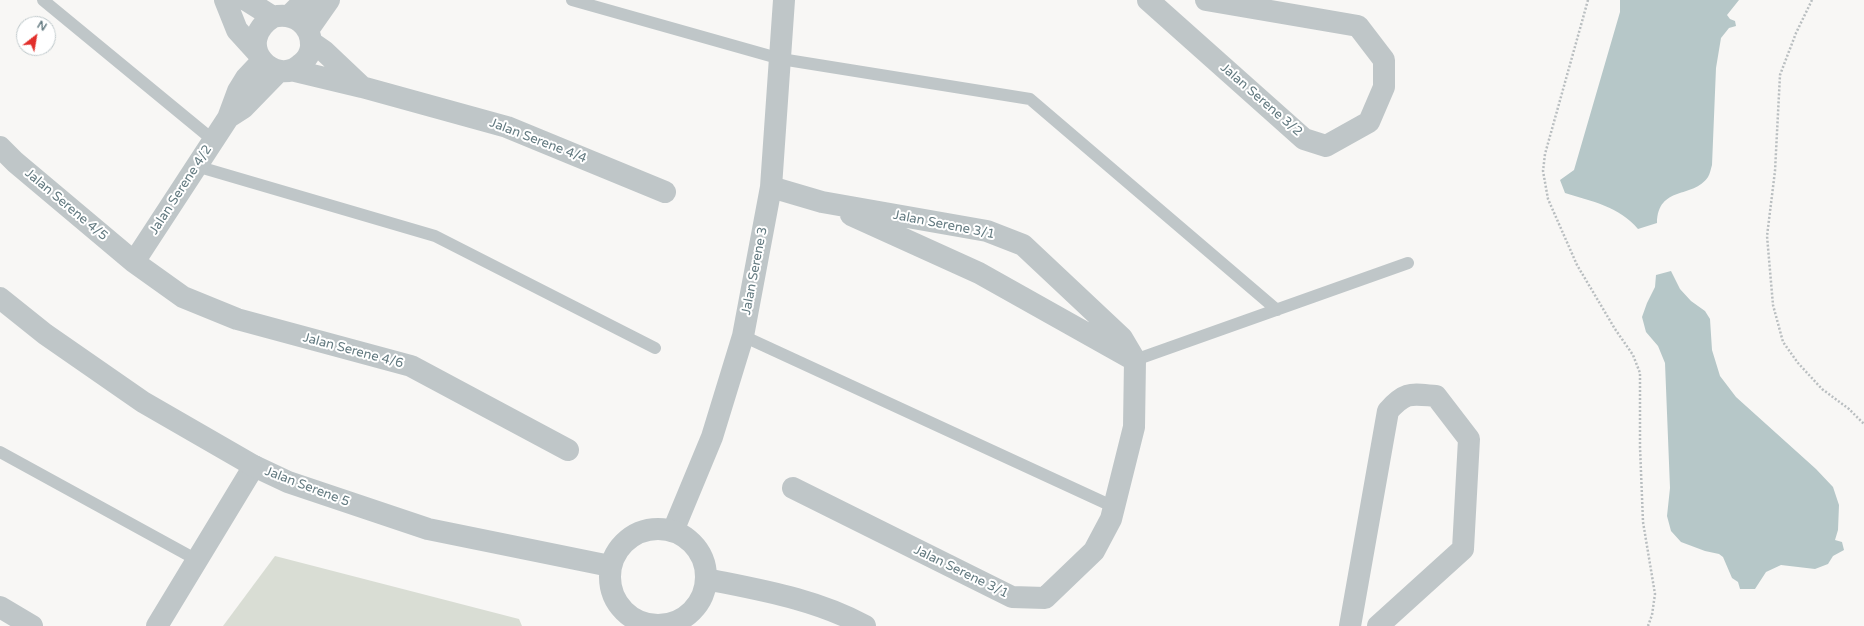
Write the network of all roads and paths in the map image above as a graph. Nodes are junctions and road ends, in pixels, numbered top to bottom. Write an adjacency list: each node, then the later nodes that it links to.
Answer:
1 (43, 0): 17 (lane)
2 (224, 0): 15 (street)
3 (246, 0): 12 (street, Jalan Serene 4/4)
4 (305, 0): 12 (street)
5 (329, 0): 13 (street)
6 (572, 0): 14 (lane)
7 (784, 0): 14 (street, Jalan Serene 3)
8 (1148, 0): 9 (street, Jalan Serene 3/2)
9 (1206, 0)
10 (1588, 0): 47 (path)
11 (1812, 0): 30 (path)
12 (281, 16): 13 (street, Jalan Serene 4/4); 15 (street)
13 (310, 36): 15 (street); 16 (street, Jalan Serene 4/4)
14 (781, 60): 20 (street, Jalan Serene 3); 26 (lane)
15 (272, 63): 16 (street, Jalan Serene 4/4); 17 (street, Jalan Serene 4/2)
16 (362, 87): 21 (street, Jalan Serene 4/4)
17 (213, 140): 19 (street, Jalan Serene 4/2)
18 (0, 147): 23 (street, Jalan Serene 4/5)
19 (196, 166): 23 (street, Jalan Serene 4/2); 28 (lane)
20 (771, 187): 22 (street, Jalan Serene 3/1); 27 (street, Jalan Serene 3)
21 (665, 192)
22 (822, 202): 29 (street, Jalan Serene 3/1); 29 (street, Jalan Serene 3/1)
23 (134, 262): 31 (street, Jalan Serene 4/6)
24 (1408, 263): 26 (lane)
25 (0, 298): 33 (street, Jalan Serene 5)
26 (1277, 310): 29 (lane)
27 (743, 336): 35 (lane); 36 (street, Jalan Serene 3)
28 (655, 348)
29 (1135, 360): 35 (street, Jalan Serene 3/1)
30 (1864, 424)
31 (568, 450)
32 (0, 452): 37 (lane)
33 (254, 466): 37 (street); 38 (street, Jalan Serene 5)
34 (792, 488): 35 (street, Jalan Serene 3/1)
35 (1114, 507)
36 (673, 531): 38 (street); 39 (street)
37 (198, 560): 43 (street)
38 (610, 566): 41 (street)
39 (706, 579): 41 (street); 44 (street)
40 (0, 607): 42 (street)
41 (636, 623)
42 (32, 626)
43 (157, 626)
44 (865, 626)
45 (1350, 626): 46 (street)
46 (1378, 626)
47 (1648, 626)

